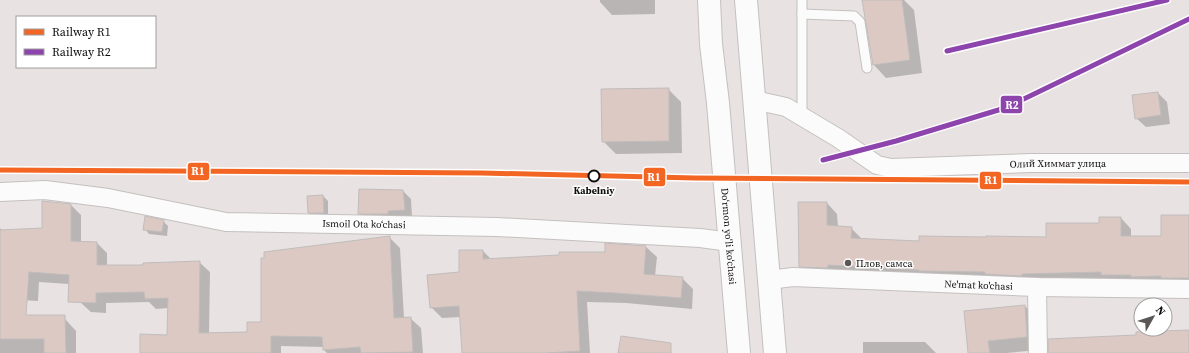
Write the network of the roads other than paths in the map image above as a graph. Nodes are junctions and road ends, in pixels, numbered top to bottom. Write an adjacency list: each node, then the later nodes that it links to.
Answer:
1 (708, 0): 10 (main road, Do‘rmon yo‘li ko‘chasi)
2 (746, 0): 6 (main road)
3 (802, 0): 4 (lane)
4 (802, 14): 5 (lane); 7 (lane)
5 (867, 68)
6 (754, 100): 7 (street, Олий Химмат улица); 11 (main road)
7 (802, 116): 8 (street, Олий Химмат улица)
8 (1189, 163)
9 (0, 192): 10 (street, Ismoil Ota koʻchasi)
10 (730, 242): 14 (main road, Do‘rmon yo‘li ko‘chasi)
11 (769, 280): 12 (street, Ne'mat ko'chasi); 15 (main road)
12 (1037, 286): 13 (street, Ne'mat ko'chasi); 16 (street)
13 (1189, 289)
14 (738, 353)
15 (775, 353)
16 (1038, 353)

